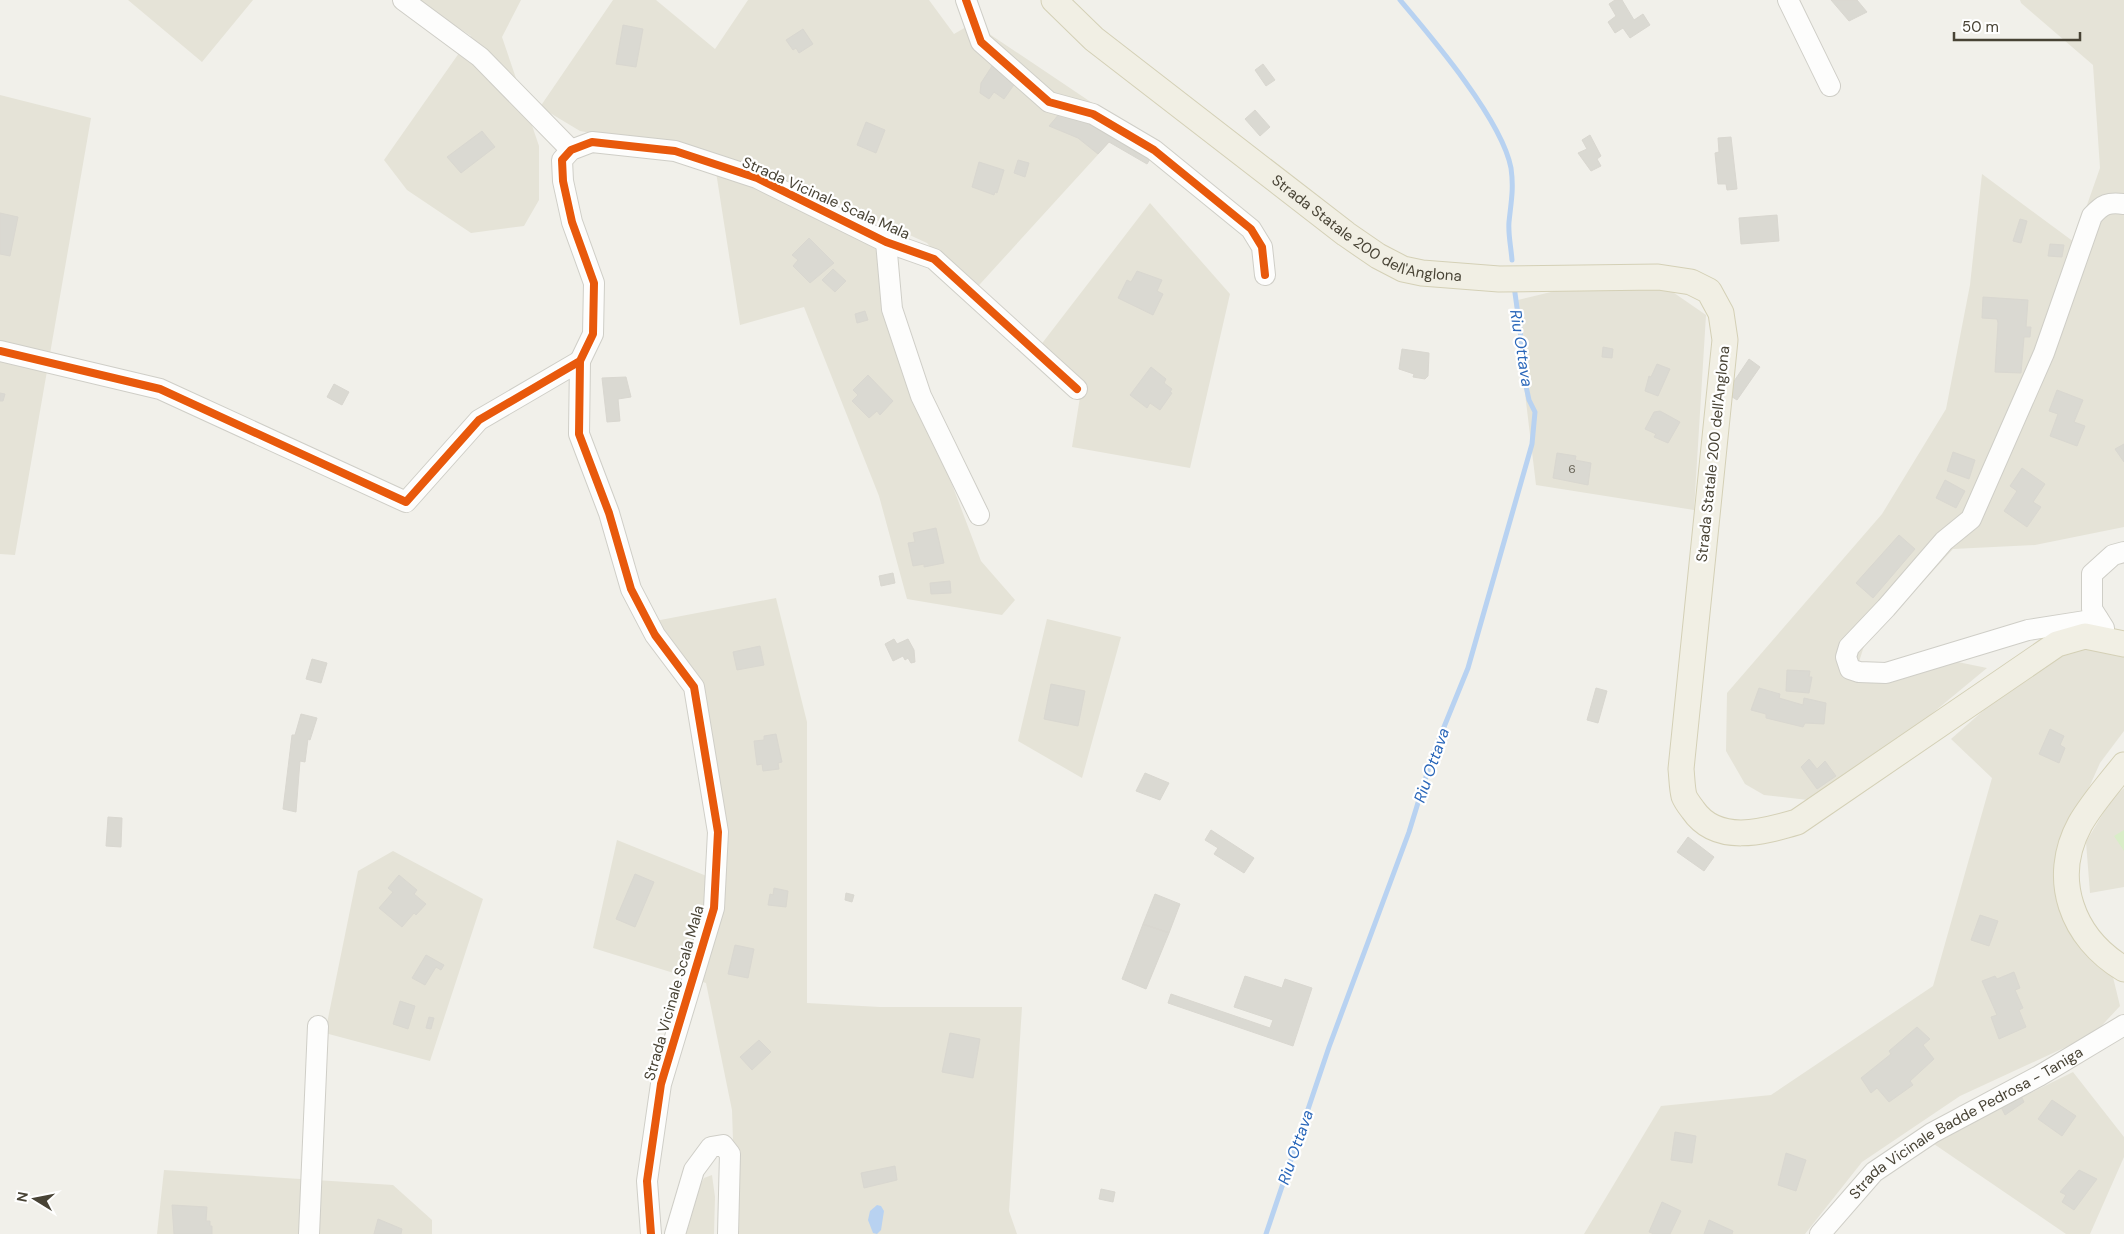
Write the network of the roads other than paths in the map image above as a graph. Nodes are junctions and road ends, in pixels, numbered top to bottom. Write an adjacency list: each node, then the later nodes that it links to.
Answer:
1 (403, 0): 6 (street)
2 (966, 0): 9 (street)
3 (1054, 0): 16 (main road, Strada Statale 200 dell'Anglona)
4 (1788, 0): 5 (street)
5 (1830, 86)
6 (571, 150): 8 (street, Strada Vicinale Scala Mala); 11 (street, Strada Vicinale Scala Mala)
7 (2124, 204): 15 (street)
8 (886, 242): 12 (street, Strada Vicinale Scala Mala); 13 (street, Strada Vicinale Scala Mala)
9 (1265, 275)
10 (0, 351): 11 (street)
11 (580, 361): 22 (street, Strada Vicinale Scala Mala)
12 (1078, 389)
13 (979, 515)
14 (2124, 552): 15 (street)
15 (2098, 619): 16 (street)
16 (2118, 642)
17 (2124, 765): 18 (main road)
18 (2124, 969)
19 (2124, 1025): 25 (street, Strada Vicinale Badde Pedrosa - Taniga)
20 (318, 1026): 21 (street)
21 (309, 1234)
22 (651, 1234)
23 (675, 1234): 24 (street)
24 (728, 1234)
25 (1820, 1234)

